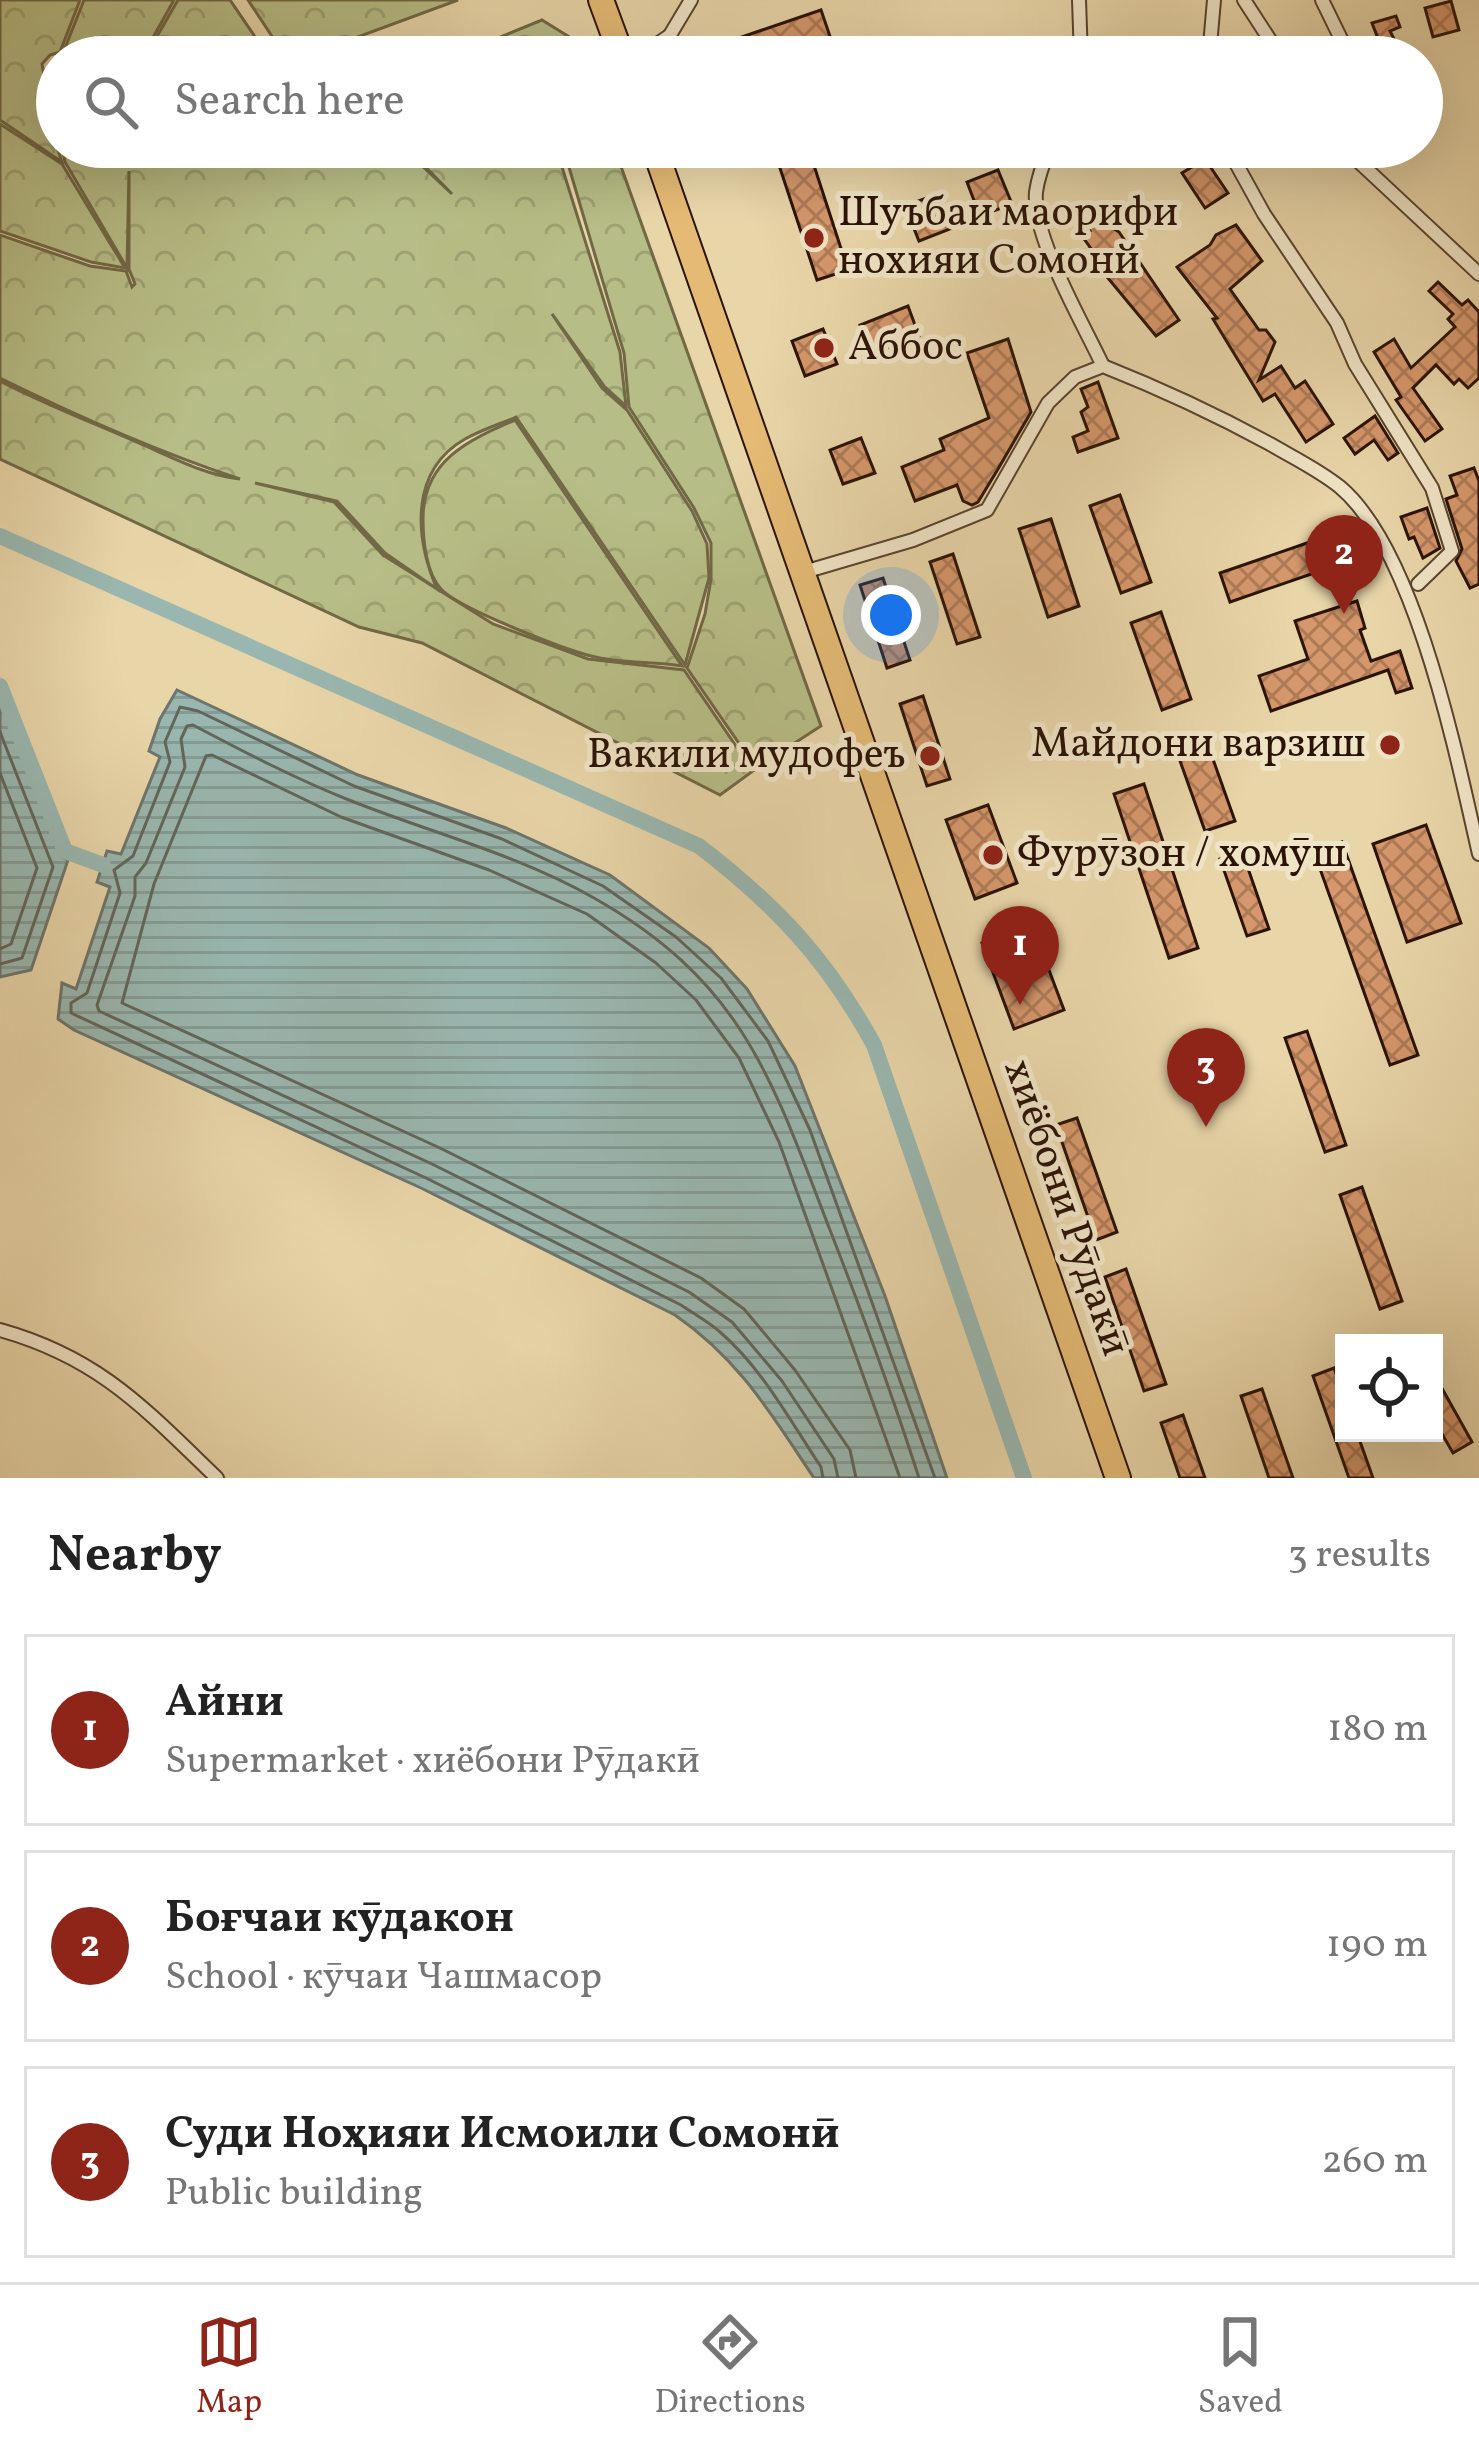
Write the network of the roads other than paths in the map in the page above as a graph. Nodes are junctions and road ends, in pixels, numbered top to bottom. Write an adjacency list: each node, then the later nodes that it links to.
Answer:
1 (601, 0): 8 (highway)
2 (691, 0): 7 (street)
3 (1079, 0): 9 (street)
4 (1214, 0): 10 (street)
5 (1244, 0): 11 (street)
6 (1322, 0): 12 (street)
7 (670, 35)
8 (614, 36)
9 (1080, 36)
10 (1211, 36)
11 (1267, 36)
12 (1340, 36)
13 (661, 168): 19 (highway, хиёбони Рӯдакӣ)
14 (1043, 168): 18 (street)
15 (1239, 168): 20 (street)
16 (1365, 168): 17 (street)
17 (1479, 274)
18 (1103, 366): 19 (street); 21 (street)
19 (804, 572): 24 (highway, хиёбони Рӯдакӣ)
20 (1418, 584)
21 (1479, 854)
22 (0, 1330): 23 (street)
23 (217, 1478)
24 (1118, 1478)

